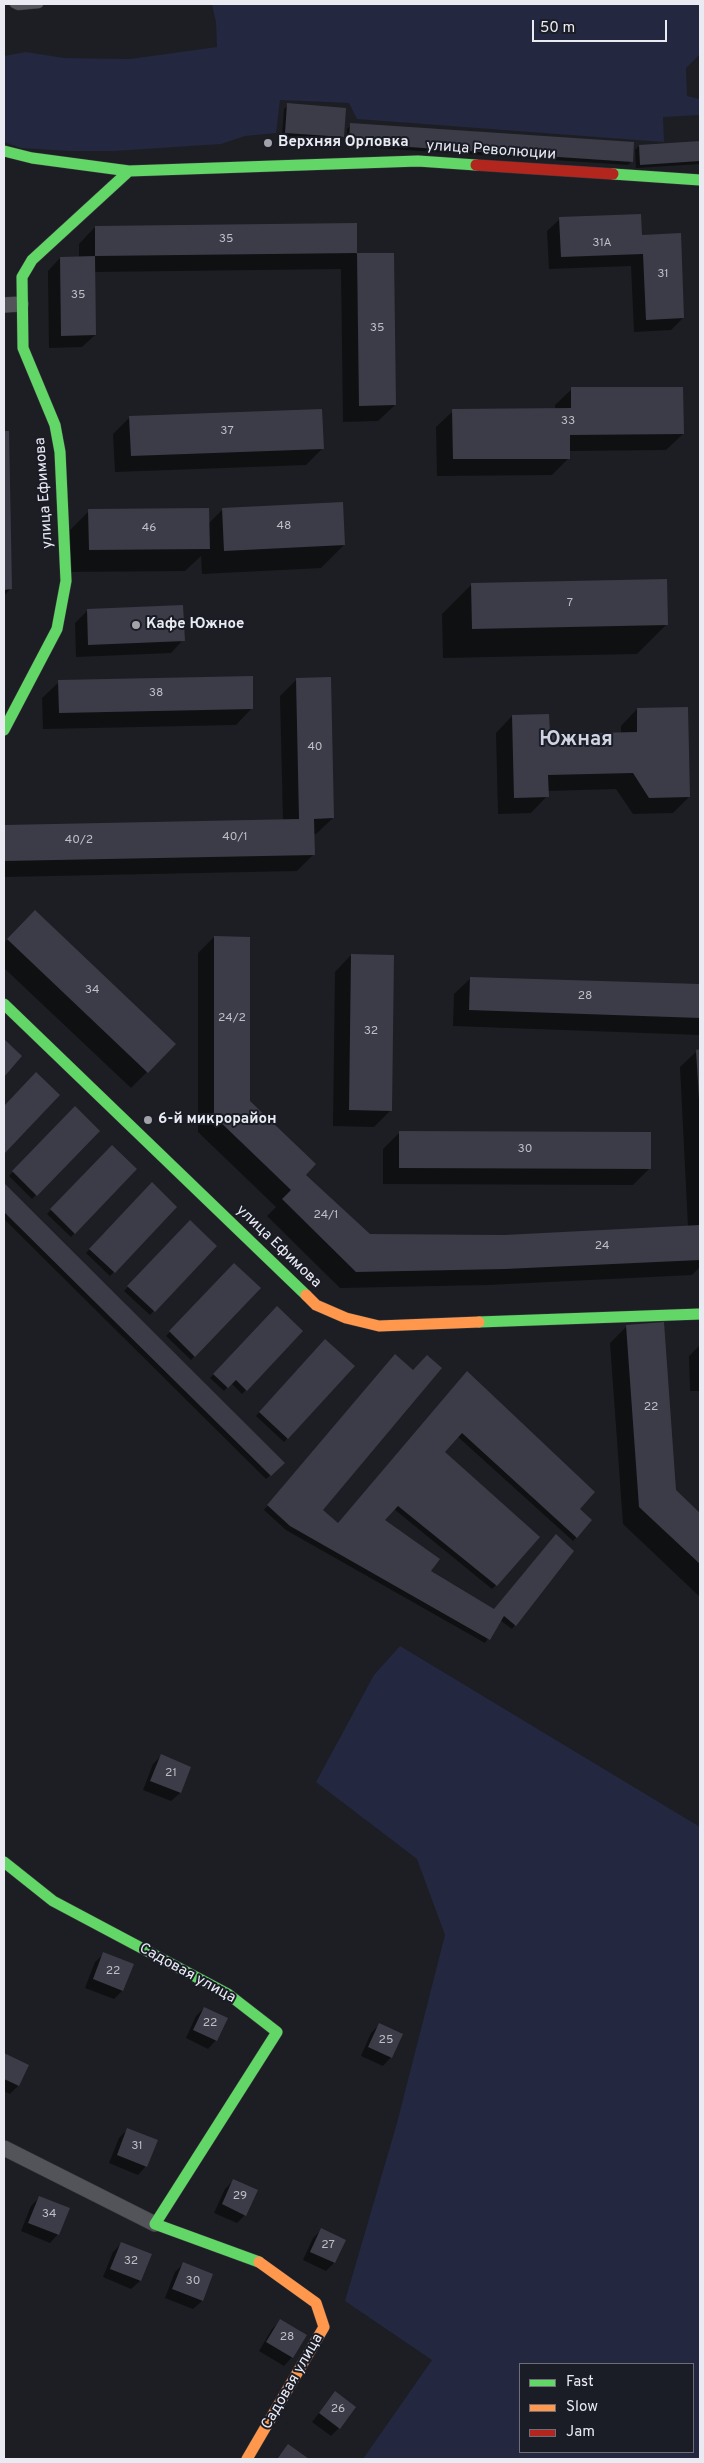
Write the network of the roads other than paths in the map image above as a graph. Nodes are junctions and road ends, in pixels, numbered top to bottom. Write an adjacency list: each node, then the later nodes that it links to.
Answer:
1 (14, 4): 2 (lane)
2 (39, 4)
3 (4, 151): 4 (street, улица Революции)
4 (129, 171): 5 (street, улица Революции); 6 (street, улица Ефимова)
5 (700, 180)
6 (22, 304): 7 (street); 8 (street, улица Ефимова)
7 (4, 305)
8 (4, 730)
9 (4, 1004): 10 (street, улица Ефимова)
10 (700, 1314)
11 (4, 1862): 13 (street, Садовая улица)
12 (4, 2148): 13 (street, Садовая улица)
13 (155, 2224): 14 (street, Садовая улица)
14 (247, 2459)

